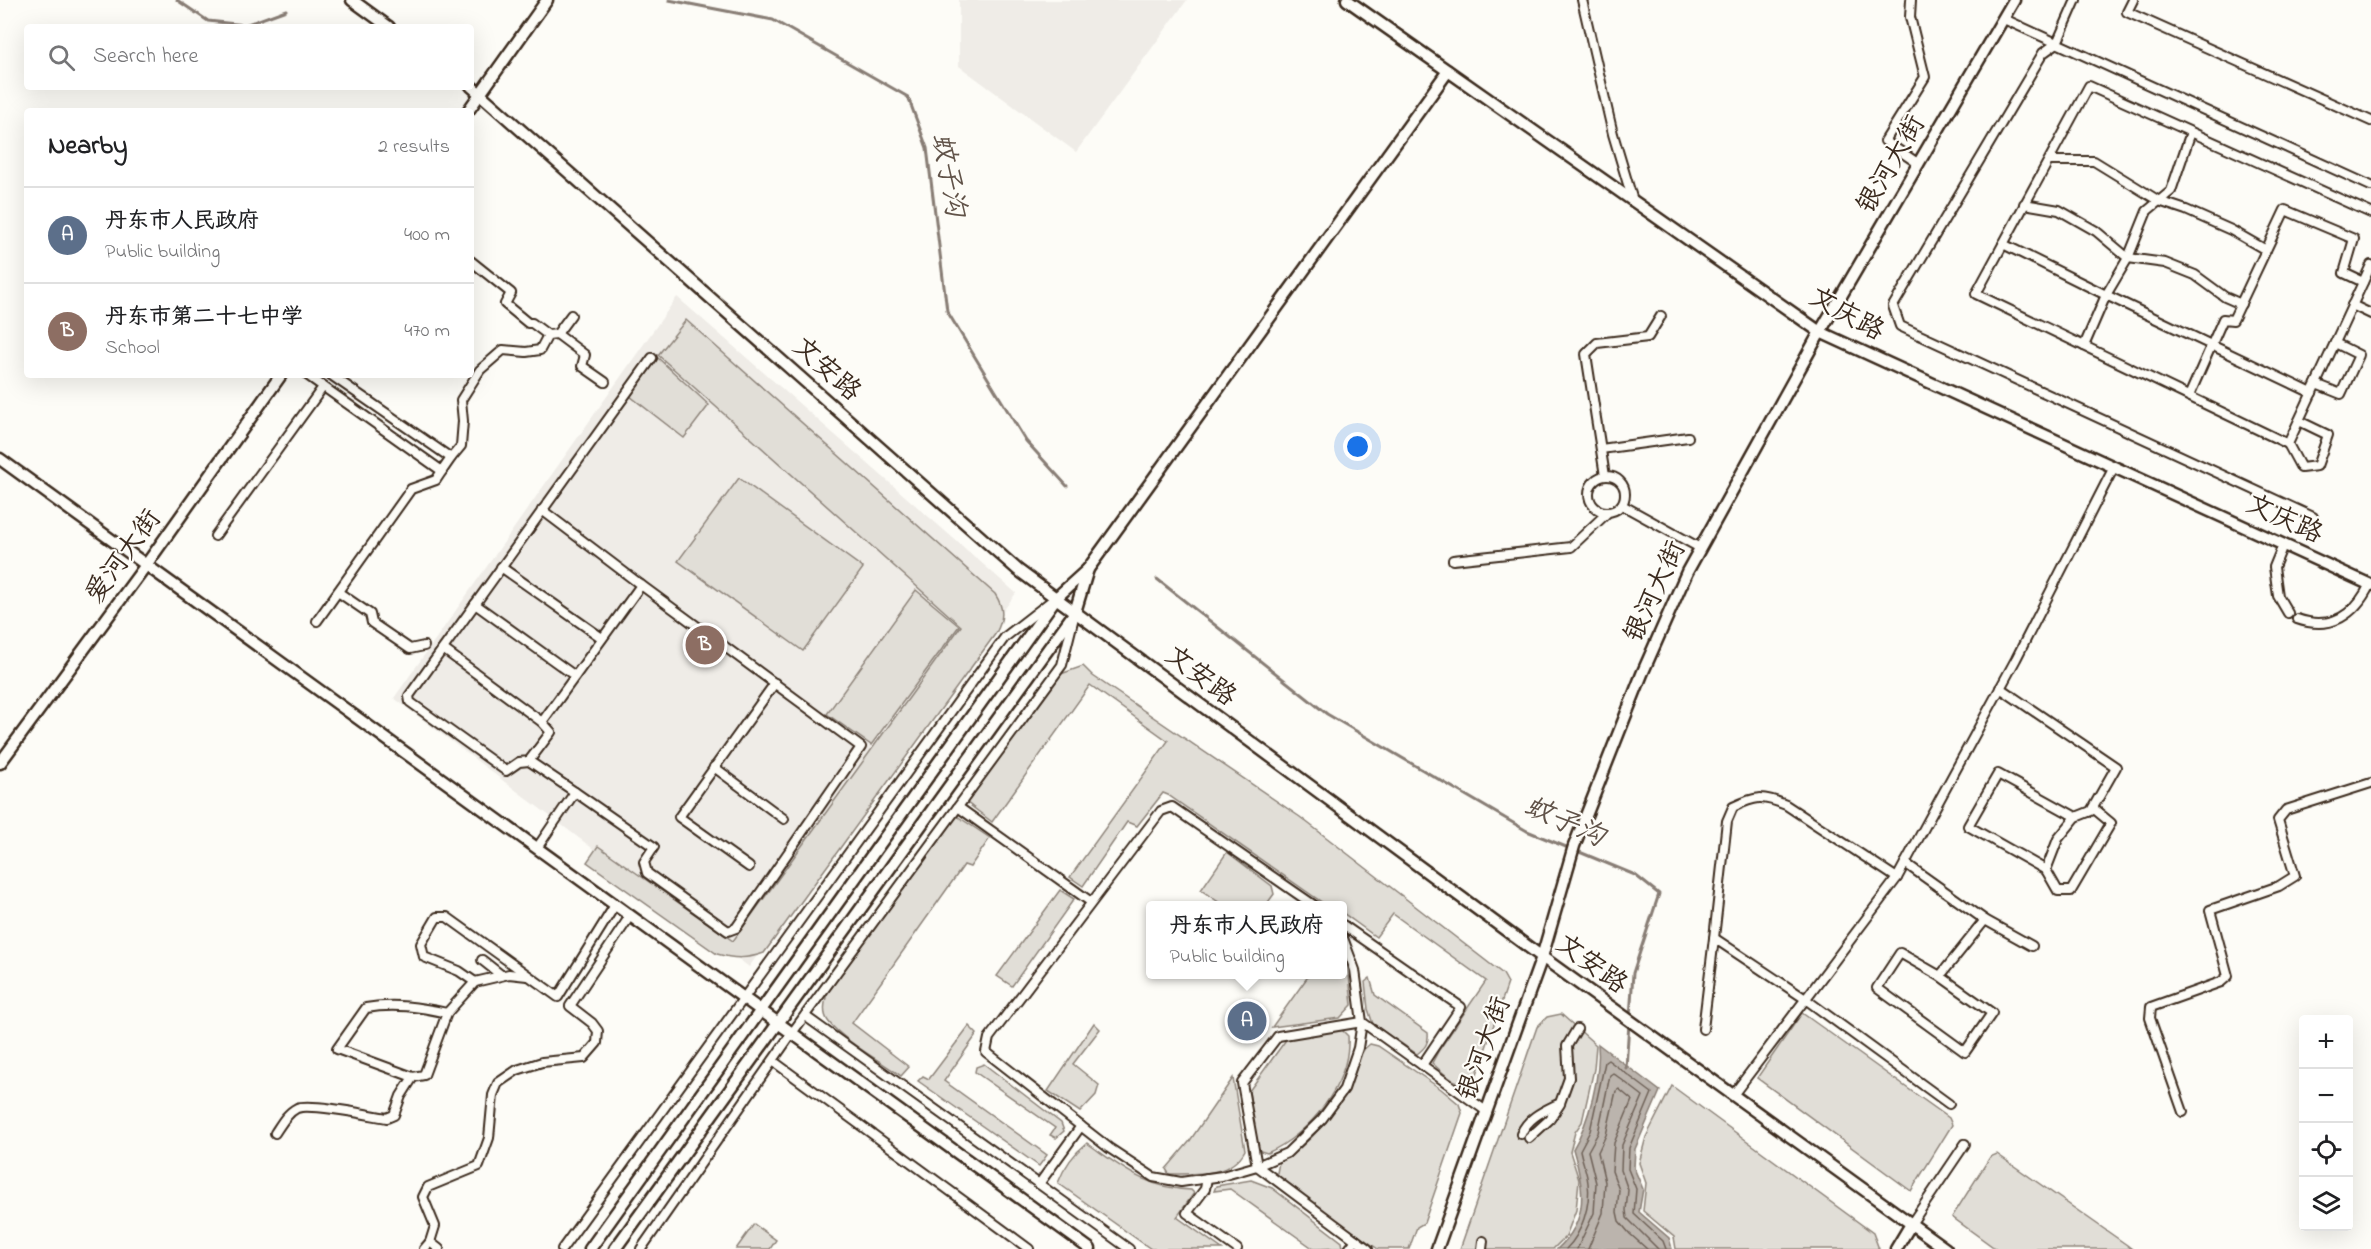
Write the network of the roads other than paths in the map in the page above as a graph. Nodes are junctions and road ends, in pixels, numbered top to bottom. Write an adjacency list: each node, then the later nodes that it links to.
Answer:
1 (352, 0): 10 (main road)
2 (547, 0): 14 (main road)
3 (1347, 0): 12 (main road, 文庆路)
4 (1582, 0): 21 (street)
5 (1911, 0): 19 (street)
6 (2014, 0): 9 (main road, 银河大街)
7 (2076, 0): 11 (street)
8 (2133, 0): 16 (street)
9 (2004, 19): 11 (street); 19 (main road, 银河大街)
10 (385, 24)
11 (2056, 43): 20 (street); 64 (street)
12 (1448, 71): 21 (main road, 文庆路); 71 (main road)
13 (474, 88): 14 (main road, 文安路)
14 (480, 93): 15 (main road); 75 (main road, 文安路)
15 (470, 108)
16 (2371, 121)
17 (2191, 132): 18 (street); 22 (street); 24 (street)
18 (2049, 161): 22 (street); 23 (street)
19 (1919, 164): 37 (main road, 银河大街)
20 (2371, 186)
21 (1633, 201): 37 (main road, 文庆路)
22 (2158, 201): 26 (street); 27 (street)
23 (2024, 204): 25 (street); 27 (street)
24 (2371, 213)
25 (2003, 244): 31 (street); 42 (street)
26 (2266, 250): 30 (street); 32 (street)
27 (2128, 258): 31 (street); 32 (street)
28 (474, 263): 39 (street)
29 (2371, 265): 30 (street)
30 (2363, 282): 33 (street)
31 (2106, 295): 41 (street); 42 (street)
32 (2241, 304): 41 (street)
33 (2352, 305): 34 (street); 40 (street)
34 (2371, 314)
35 (571, 315): 38 (street)
36 (1661, 316): 55 (street)
37 (1821, 332): 58 (main road, 文庆路); 67 (main road, 银河大街)
38 (557, 334): 39 (street); 47 (street)
39 (548, 335): 56 (street)
40 (2335, 343): 48 (street); 48 (street)
41 (2211, 345): 50 (street); 51 (street)
42 (2084, 346): 51 (street)
43 (652, 358): 62 (street)
44 (279, 378): 69 (main road, 爱河大街)
45 (311, 378): 49 (street)
46 (335, 378): 56 (street)
47 (604, 382)
48 (2316, 384): 50 (street)
49 (323, 387): 59 (street); 65 (street)
50 (2312, 393): 52 (street)
51 (2188, 396): 54 (street)
52 (2299, 420): 54 (street); 54 (street)
53 (1688, 437): 55 (street)
54 (2288, 444)
55 (1601, 449): 60 (street)
56 (451, 458): 59 (street)
57 (0, 459): 69 (main road)
58 (2114, 467): 66 (main road, 文庆路); 86 (street)
59 (442, 471): 74 (street)
60 (1605, 476): 61 (street); 63 (street)
61 (1622, 505): 63 (street); 67 (street)
62 (542, 510): 70 (street); 72 (street)
63 (1607, 513): 68 (street)
64 (2313, 518)
65 (215, 536)
66 (2283, 544): 73 (main road, 文庆路); 78 (street)
67 (1700, 548): 111 (main road, 银河大街)
68 (1453, 560)
69 (146, 565): 89 (main road, 爱河大街); 97 (main road)
70 (501, 567): 76 (street); 81 (street)
71 (1088, 569): 75 (main road); 77 (main road)
72 (641, 585): 81 (street); 85 (street)
73 (2370, 585): 79 (street)
74 (338, 592): 80 (street); 82 (street)
75 (1056, 598): 77 (main road, 文安路); 119 (street); 121 (main road)
76 (475, 604): 83 (street); 84 (street)
77 (1076, 612): 93 (street); 111 (main road, 文安路); 125 (main road)
78 (2288, 614)
79 (2297, 619)
80 (317, 621)
81 (602, 638): 84 (street)
82 (424, 646)
83 (442, 649): 87 (street); 88 (street)
84 (575, 676): 87 (street)
85 (774, 683): 90 (street); 92 (street)
86 (2000, 688): 94 (street); 98 (street)
87 (542, 722): 88 (street)
88 (529, 761): 92 (street)
89 (0, 763)
90 (714, 768): 96 (street); 99 (street)
91 (2371, 783): 136 (street)
92 (575, 792): 97 (street)
93 (958, 807): 103 (street); 123 (street)
94 (2093, 808): 95 (street); 100 (street)
95 (2076, 817): 100 (street); 100 (street)
96 (784, 819)
97 (537, 848): 104 (main road)
98 (1905, 863): 101 (street); 106 (street)
99 (749, 867)
100 (2046, 870)
101 (1897, 878): 108 (street); 118 (street)
102 (1308, 901): 103 (street)
103 (1091, 903): 137 (street)
104 (615, 905): 105 (main road); 117 (street)
105 (630, 916): 119 (main road); 120 (street)
106 (1985, 920): 109 (street); 115 (street)
107 (1347, 928): 130 (street)
108 (1714, 938): 118 (street); 127 (street)
109 (2032, 946)
110 (1347, 949): 124 (street)
111 (1542, 957): 132 (main road, 文安路); 135 (main road, 银河大街)
112 (482, 960): 113 (street)
113 (501, 975): 114 (street); 116 (street)
114 (529, 976): 116 (street); 117 (street)
115 (1940, 976): 115 (street)
116 (475, 982): 122 (street)
117 (558, 997): 120 (street)
118 (1804, 998): 132 (street); 134 (street)
119 (744, 999): 121 (main road); 150 (street)
120 (570, 1006): 147 (street)
121 (761, 1011): 125 (main road); 151 (main road)
122 (447, 1013): 131 (street); 131 (street)
123 (805, 1016): 128 (street); 144 (street)
124 (1362, 1022): 130 (street); 142 (street); 142 (street)
125 (778, 1023): 128 (main road); 152 (main road)
126 (1577, 1029): 133 (street)
127 (1702, 1029)
128 (792, 1034): 129 (street); 155 (main road)
129 (773, 1061): 153 (street); 154 (street)
130 (1422, 1065): 135 (street)
131 (413, 1077): 138 (street)
132 (1732, 1095): 145 (main road, 文安路)
133 (1560, 1103): 139 (street); 140 (street)
134 (1949, 1104)
135 (1486, 1111): 160 (main road, 银河大街)
136 (2183, 1112)
137 (1081, 1126): 143 (street); 144 (street)
138 (275, 1133)
139 (1521, 1134)
140 (1529, 1138)
141 (1965, 1144): 145 (street)
142 (1257, 1166): 143 (street); 146 (street)
143 (1208, 1178): 157 (street)
144 (1039, 1184): 156 (street)
145 (1911, 1224): 161 (main road); 162 (main road, 文安路)
146 (1356, 1240): 158 (street); 159 (street)
147 (430, 1242): 148 (street); 149 (street)
148 (424, 1249)
149 (439, 1249)
150 (562, 1249)
151 (590, 1249)
152 (615, 1249)
153 (640, 1249)
154 (1029, 1249)
155 (1090, 1249)
156 (1129, 1249)
157 (1237, 1249)
158 (1349, 1249)
159 (1368, 1249)
160 (1437, 1249)
161 (1896, 1249)
162 (1946, 1249)

